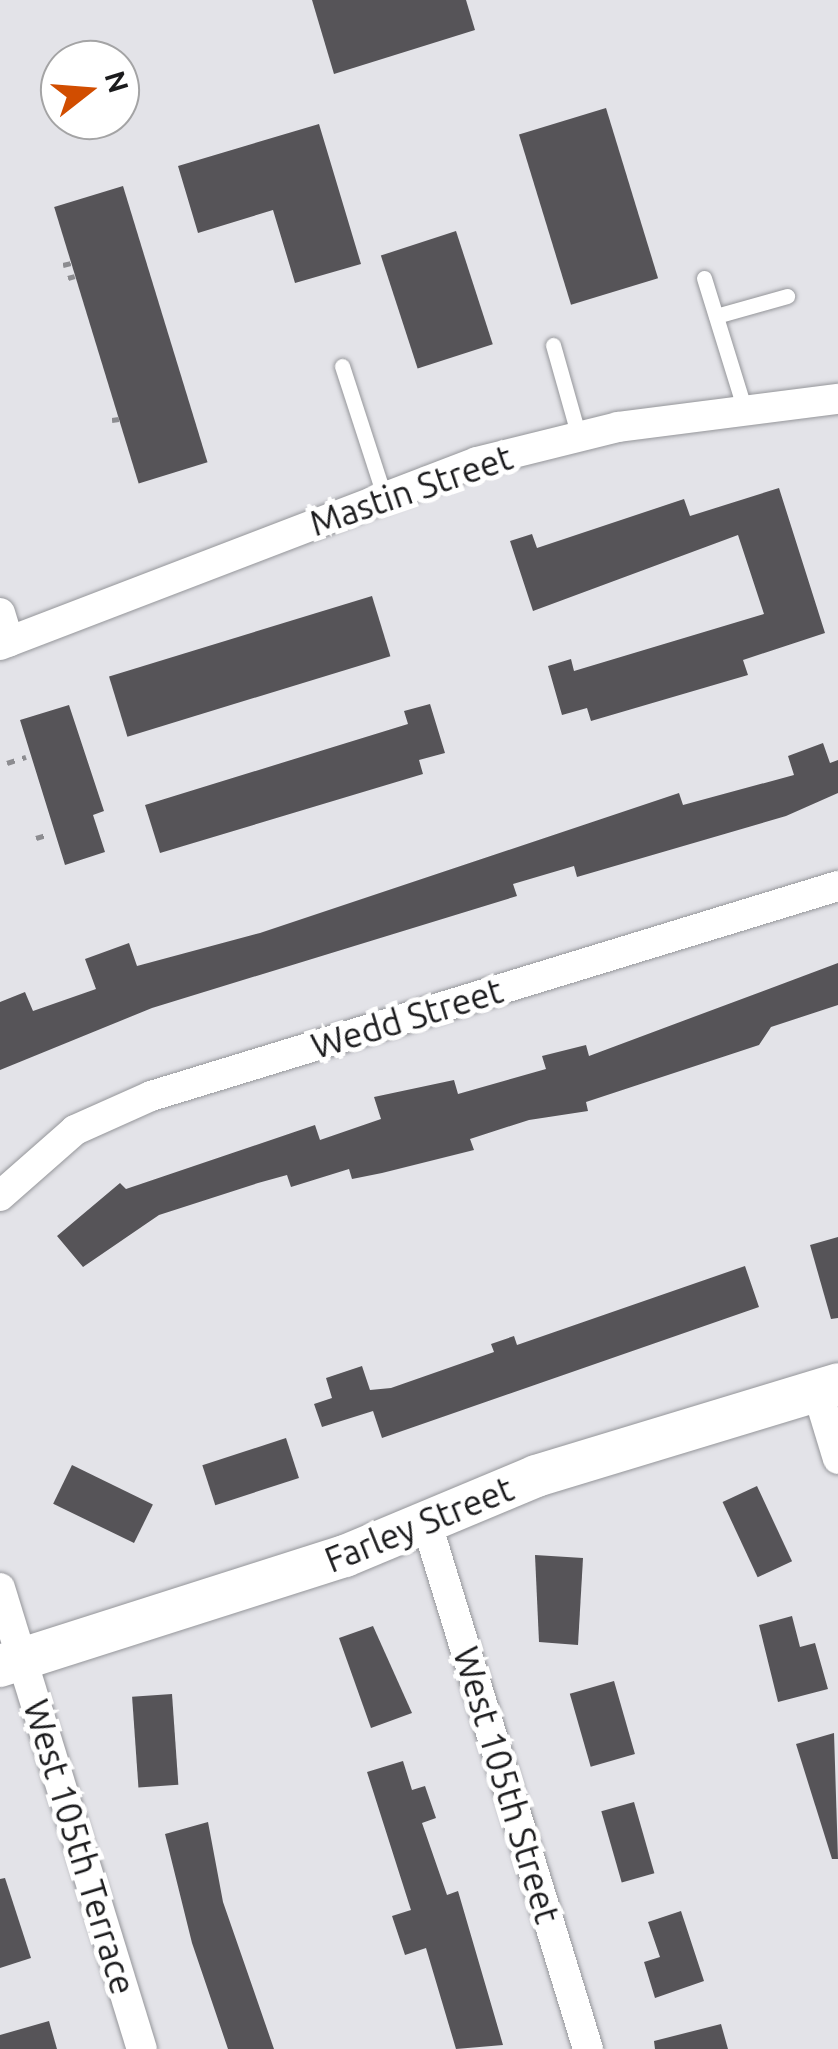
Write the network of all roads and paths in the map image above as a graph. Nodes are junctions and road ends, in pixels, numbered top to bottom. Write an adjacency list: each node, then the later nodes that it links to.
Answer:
1 (704, 278): 3 (lane)
2 (787, 296): 3 (lane)
3 (716, 316): 7 (lane)
4 (553, 345): 8 (lane)
5 (342, 366): 9 (lane)
6 (838, 398): 7 (street, Mastin Street)
7 (744, 407): 8 (street, Mastin Street)
8 (579, 437): 9 (street, Mastin Street)
9 (384, 495): 10 (street, Mastin Street)
10 (3, 633)
11 (26, 757): 12 (path)
12 (7, 764)
13 (50, 834): 14 (path)
14 (36, 838)
15 (838, 886): 16 (street, Wedd Street)
16 (0, 1196)
17 (828, 1387): 18 (street); 19 (street, Farley Street)
18 (838, 1459)
19 (426, 1521): 21 (street, Farley Street); 23 (street, West 105th Street)
20 (0, 1588): 21 (street, West 105th Terrace)
21 (11, 1663): 22 (street, West 105th Terrace)
22 (142, 2049)
23 (588, 2049)

